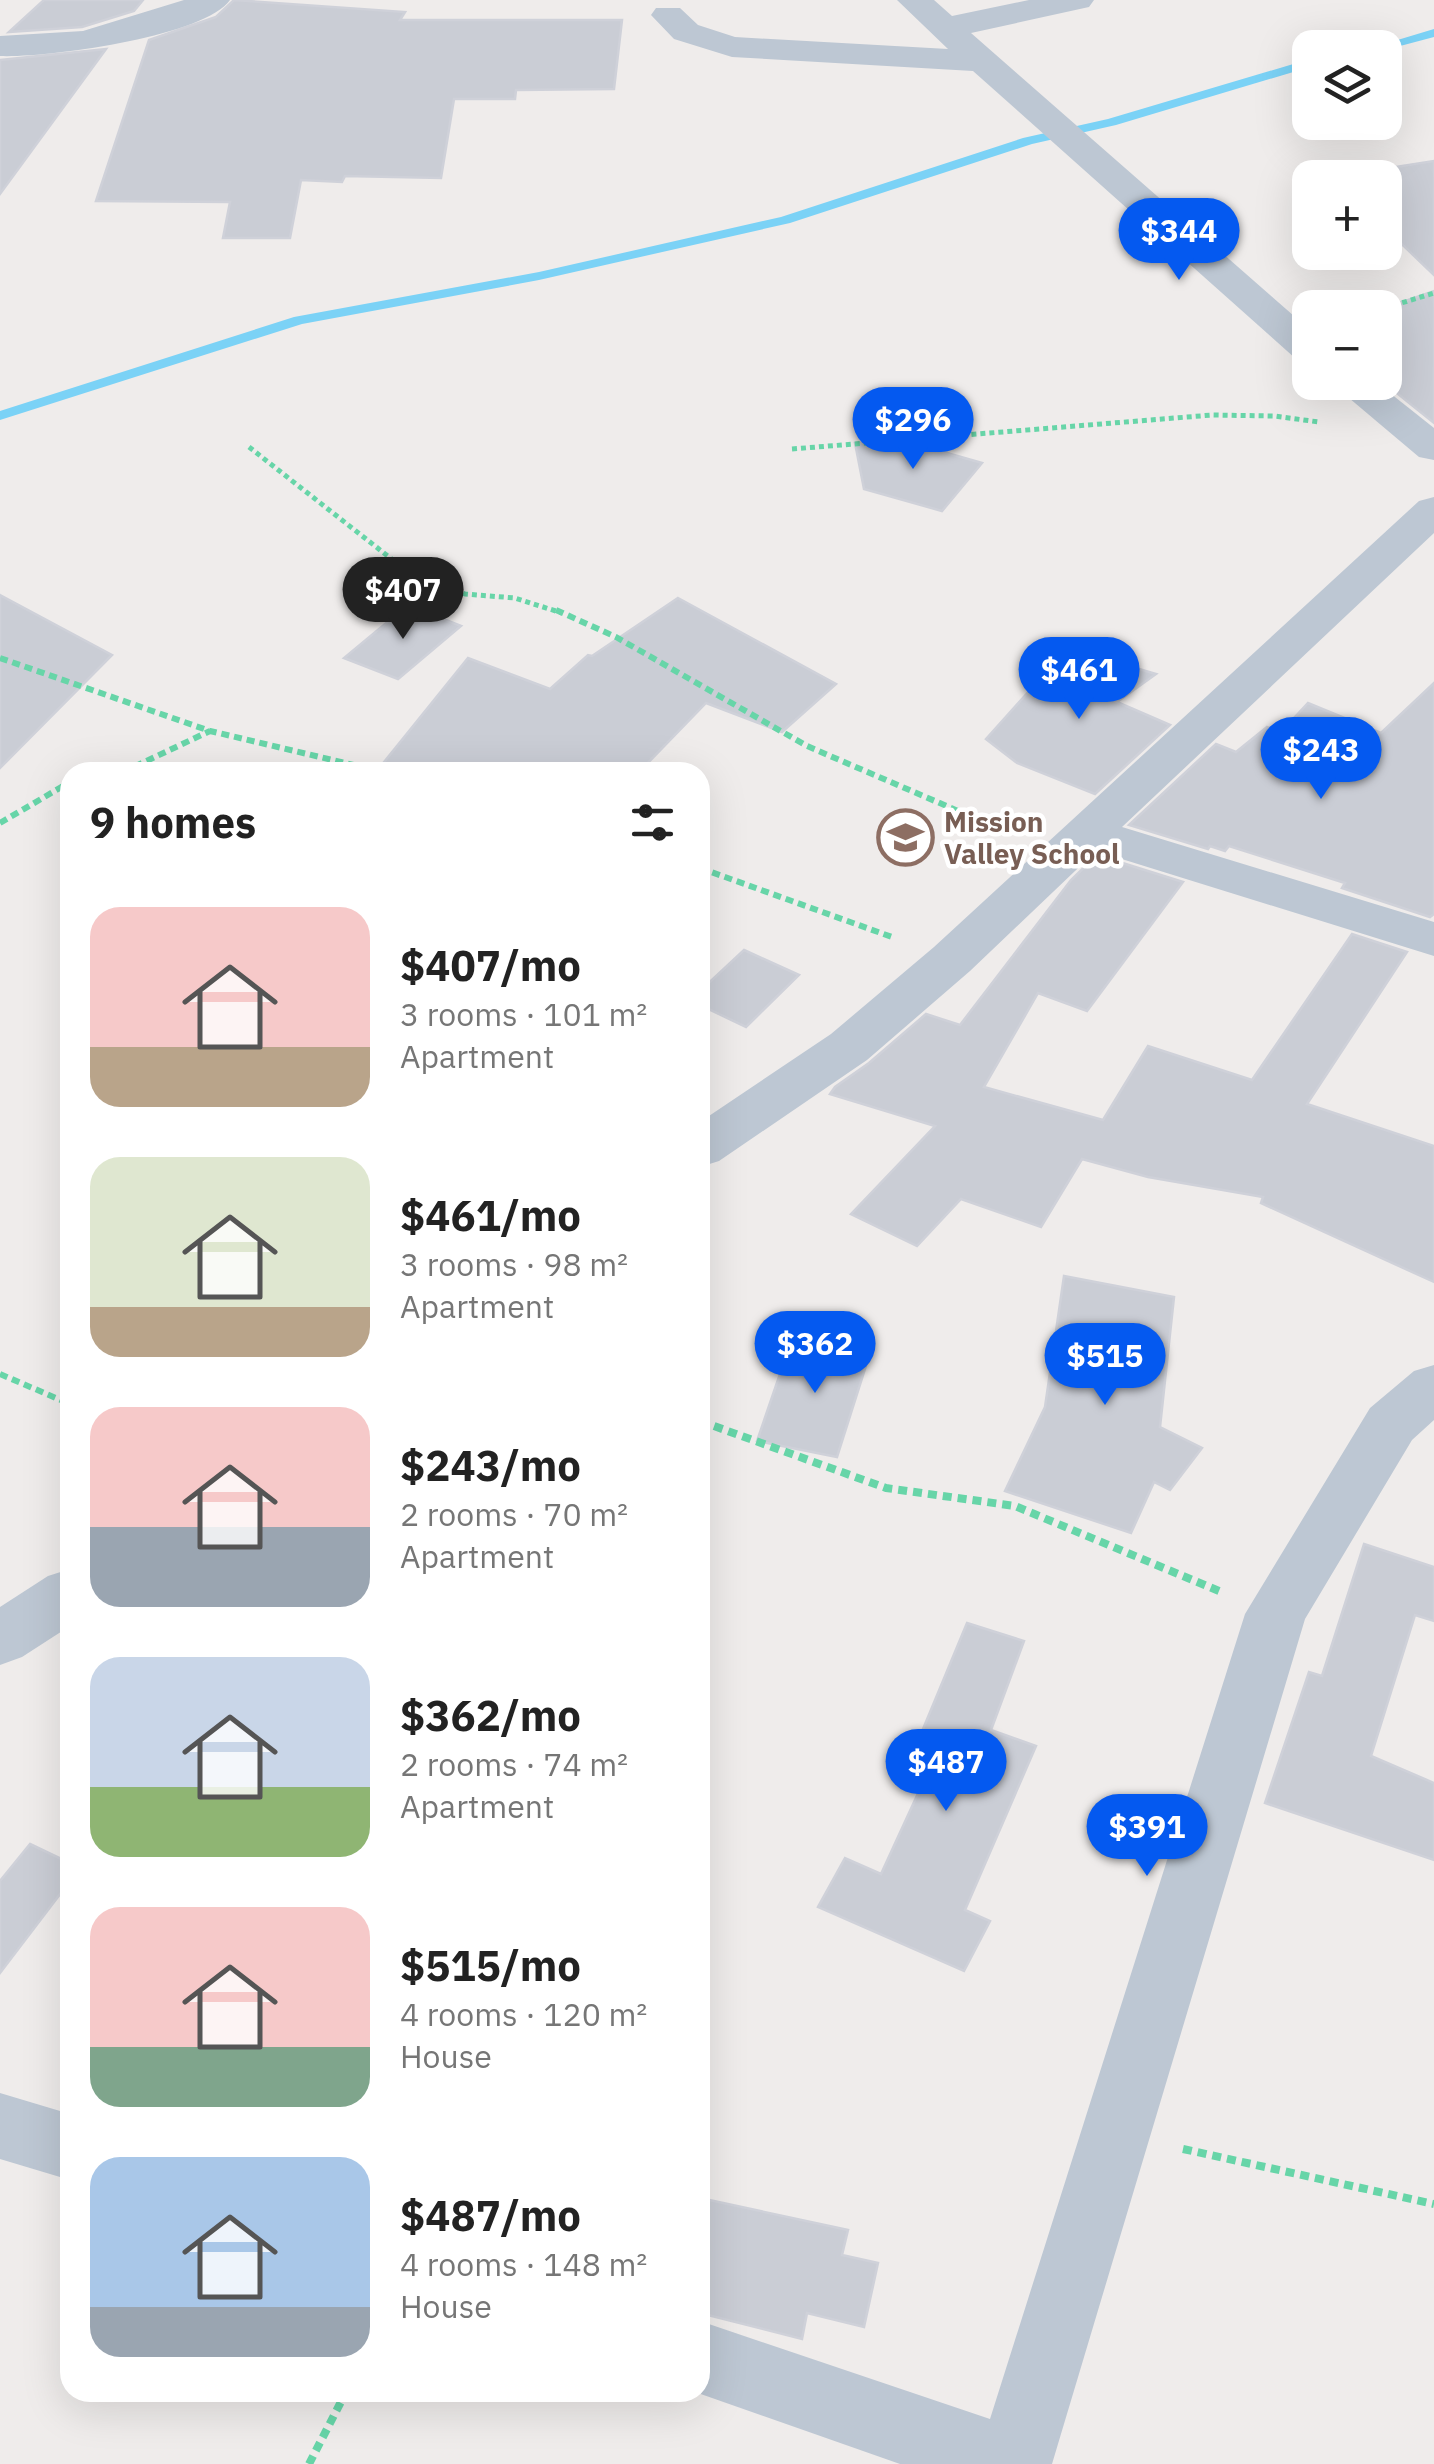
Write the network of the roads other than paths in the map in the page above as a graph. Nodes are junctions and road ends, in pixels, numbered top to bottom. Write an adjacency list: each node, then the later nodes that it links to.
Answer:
1 (213, 0): 6 (street)
2 (914, 0): 5 (street)
3 (1076, 0): 5 (street)
4 (668, 15): 7 (street)
5 (945, 28): 7 (street)
6 (0, 46)
7 (982, 61): 8 (street)
8 (1292, 335)
9 (1373, 400): 10 (street)
10 (1430, 445)
11 (1434, 510): 12 (street)
12 (1076, 844): 13 (street); 14 (street)
13 (1434, 939)
14 (710, 1141)
15 (1434, 1387): 21 (street)
16 (60, 1600): 17 (street)
17 (0, 1639)
18 (0, 2126): 19 (street)
19 (60, 2144)
20 (710, 2361): 21 (street)
21 (1012, 2464)

